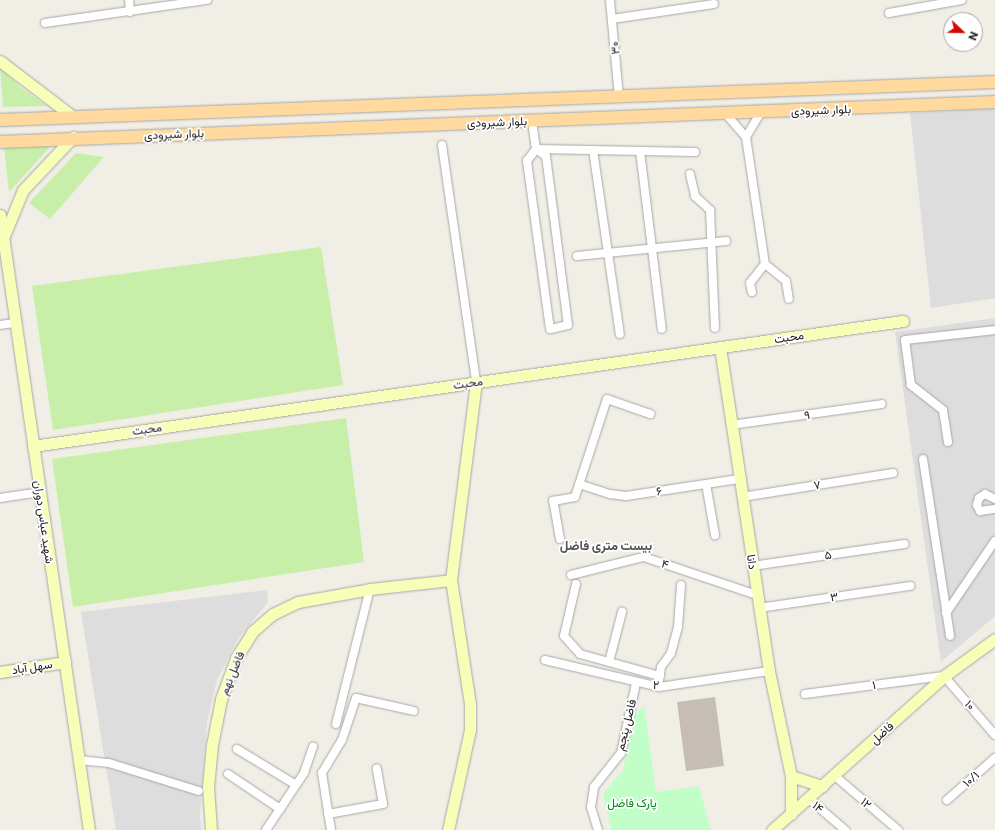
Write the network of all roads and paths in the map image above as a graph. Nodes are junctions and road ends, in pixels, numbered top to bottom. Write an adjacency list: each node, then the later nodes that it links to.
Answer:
1 (129, 0): 6 (street)
2 (207, 0): 6 (street)
3 (610, 0): 8 (street, ۳۰)
4 (962, 0): 7 (street)
5 (714, 4): 8 (street)
6 (130, 12): 9 (street)
7 (889, 13)
8 (612, 19): 12 (street, ۳۰)
9 (45, 23)
10 (0, 61): 18 (street)
11 (995, 82): 12 (main road, بلوار شیرودی)
12 (619, 97): 14 (main road, بلوار شیرودی)
13 (995, 102): 16 (main road, بلوار شیرودی)
14 (342, 106): 15 (main road, بلوار شیرودی); 22 (main road)
15 (324, 107): 18 (main road, بلوار شیرودی); 21 (main road)
16 (761, 112): 17 (main road, بلوار شیرودی); 24 (street)
17 (725, 113): 20 (main road, بلوار شیرودی); 24 (street)
18 (71, 115): 19 (main road, بلوار شیرودی)
19 (0, 120)
20 (532, 121): 22 (main road, بلوار شیرودی); 27 (street)
21 (325, 128): 22 (main road, بلوار شیرودی); 23 (main road, بلوار شیرودی)
22 (344, 128)
23 (72, 137): 25 (main road, بلوار شیرودی); 33 (street)
24 (746, 137): 39 (street)
25 (0, 142)
26 (442, 146): 50 (street)
27 (536, 149): 27 (street); 28 (street)
28 (593, 150): 29 (street); 37 (street)
29 (640, 151): 30 (street); 36 (street)
30 (695, 152)
31 (690, 174): 35 (street)
32 (0, 215): 33 (street, شهید عباس دوران)
33 (3, 237): 43 (street, شهید عباس دوران)
34 (726, 241): 35 (street)
35 (713, 242): 36 (street); 45 (street)
36 (652, 249): 37 (street); 46 (street)
37 (608, 254): 38 (street); 48 (street)
38 (577, 256)
39 (765, 264): 40 (street); 41 (street)
40 (752, 292)
41 (789, 299)
42 (903, 321): 49 (street, محبت)
43 (15, 323): 44 (street); 55 (street, شهید عباس دوران)
44 (0, 325)
45 (715, 328)
46 (662, 329)
47 (995, 330): 54 (street)
48 (620, 334)
49 (720, 347): 50 (street, محبت); 53 (street, دانا)
50 (476, 382): 55 (street, محبت); 72 (street)
51 (882, 404): 53 (street, ۹)
52 (650, 414): 59 (street)
53 (731, 425): 58 (street, دانا)
54 (948, 442)
55 (33, 446): 61 (street, شهید عباس دوران)
56 (922, 459): 80 (street)
57 (892, 472): 62 (street, ۷)
58 (739, 479): 60 (street, ۶); 62 (street, دانا)
59 (580, 484): 60 (street, ۶); 67 (street)
60 (706, 484): 66 (street)
61 (40, 492): 63 (street); 84 (street, شهید عباس دوران)
62 (742, 497): 70 (street, دانا)
63 (0, 498)
64 (995, 499): 65 (street)
65 (995, 509)
66 (715, 535)
67 (560, 539)
68 (995, 541): 80 (street)
69 (904, 544): 70 (street, ۵)
70 (752, 566): 77 (street, دانا)
71 (570, 575): 77 (street, ۴)
72 (451, 580): 76 (street, فاضل نهم); 116 (street)
73 (576, 584): 85 (street)
74 (681, 585): 88 (street)
75 (910, 586): 78 (street, ۳)
76 (370, 589): 94 (street); 113 (street, فاضل نهم)
77 (757, 595): 78 (street, دانا)
78 (759, 608): 86 (street, دانا)
79 (622, 612): 85 (street)
80 (946, 612): 81 (street)
81 (950, 636)
82 (995, 639): 89 (street, فاضل)
83 (544, 660): 90 (street, ۲)
84 (65, 662): 87 (street, سهل آباد); 99 (street, شهید عباس دوران)
85 (609, 662): 88 (street)
86 (769, 671): 91 (street, ۲); 102 (street, دانا)
87 (0, 672)
88 (660, 676): 91 (street)
89 (944, 676): 92 (street, ۱); 95 (street, ۱۰); 103 (street, فاضل)
90 (636, 683): 91 (street, ۲); 117 (street, فاضل پنجم)
91 (659, 687)
92 (805, 694)
93 (414, 711): 110 (street)
94 (336, 724)
95 (995, 735)
96 (314, 747): 104 (street)
97 (237, 749): 104 (street)
98 (995, 758): 108 (street, ۱۰/۱)
99 (79, 760): 106 (street); 112 (street, شهید عباس دوران)
100 (377, 769): 110 (street)
101 (228, 774): 109 (street)
102 (791, 776): 105 (street); 111 (street, دانا)
103 (835, 776): 105 (street, فاضل); 120 (street, ۱۲)
104 (296, 785): 109 (street)
105 (822, 786): 107 (street, فاضل)
106 (199, 791)
107 (809, 799): 111 (street, فاضل); 119 (street, ۱۴)
108 (947, 800)
109 (280, 809): 114 (street)
110 (328, 814): 115 (street)
111 (791, 814): 118 (street, فاضل)
112 (89, 830)
113 (211, 830)
114 (266, 830)
115 (331, 830)
116 (448, 830)
117 (598, 830)
118 (772, 830)
119 (845, 830)
120 (898, 830)

